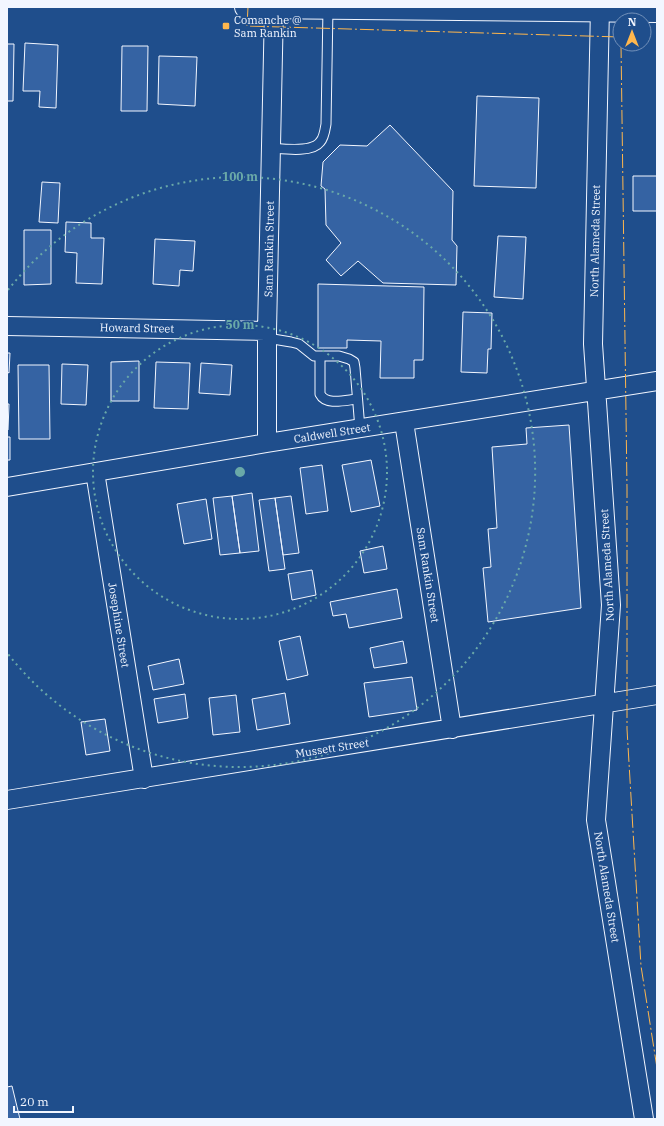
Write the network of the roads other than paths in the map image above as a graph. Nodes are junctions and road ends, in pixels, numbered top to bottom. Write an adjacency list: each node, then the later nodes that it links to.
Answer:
1 (246, 7): 2 (street)
2 (274, 7): 3 (street); 6 (street, Sam Rankin Street)
3 (328, 8): 4 (street); 6 (lane)
4 (600, 8): 5 (street); 11 (street, North Alameda Street)
5 (657, 11)
6 (272, 148): 8 (street, Sam Rankin Street)
7 (7, 326): 8 (street, Howard Street)
8 (268, 334): 9 (lane); 15 (street, Sam Rankin Street)
9 (320, 356): 12 (lane); 12 (lane)
10 (657, 381): 11 (street, Caldwell Street)
11 (597, 390): 13 (street, Caldwell Street); 19 (street, North Alameda Street)
12 (357, 399): 14 (lane)
13 (404, 422): 14 (street, Caldwell Street); 20 (street, Sam Rankin Street)
14 (360, 429): 15 (street, Caldwell Street)
15 (267, 443): 16 (street, Caldwell Street)
16 (95, 472): 17 (street, Caldwell Street); 21 (street, Josephine Street)
17 (7, 487)
18 (657, 695): 19 (street, Mussett Street)
19 (605, 704): 20 (street, Mussett Street); 23 (street, North Alameda Street)
20 (452, 729): 21 (street, Mussett Street)
21 (144, 779): 22 (street, Mussett Street)
22 (7, 800)
23 (644, 1119)

